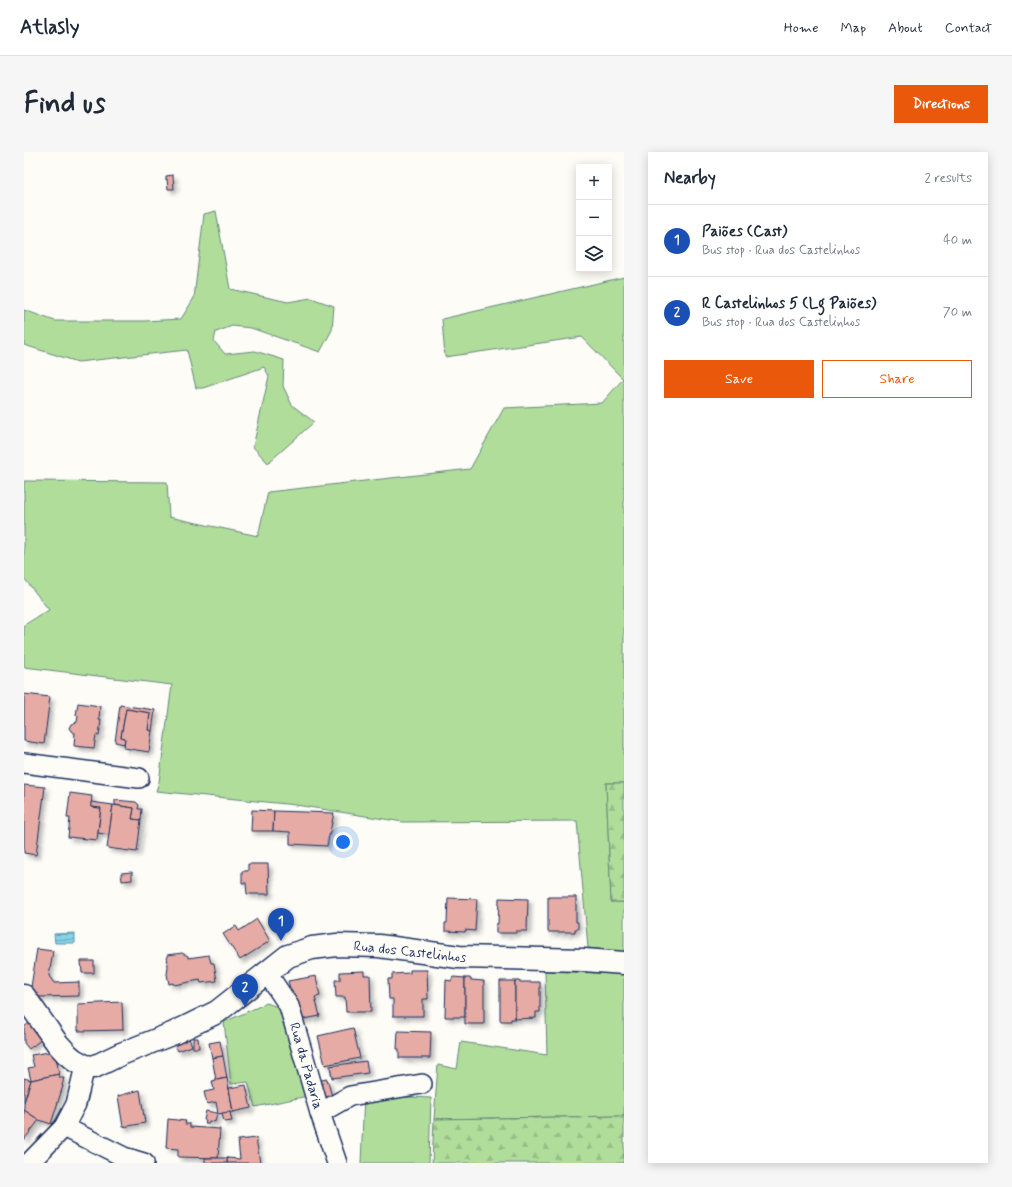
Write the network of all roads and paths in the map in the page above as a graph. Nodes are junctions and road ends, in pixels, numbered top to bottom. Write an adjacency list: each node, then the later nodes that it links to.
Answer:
1 (24, 763): 2 (street)
2 (139, 778)
3 (624, 963): 4 (street, Rua dos Castelinhos)
4 (267, 973): 6 (street, Rua dos Castelinhos); 8 (street, Rua da Padaria)
5 (24, 996): 6 (street)
6 (85, 1066): 9 (street)
7 (422, 1084): 8 (street)
8 (320, 1113): 14 (street, Rua da Padaria)
9 (64, 1127): 10 (street); 11 (street)
10 (92, 1141): 12 (street); 13 (street)
11 (29, 1163)
12 (111, 1163)
13 (144, 1163)
14 (337, 1163)

